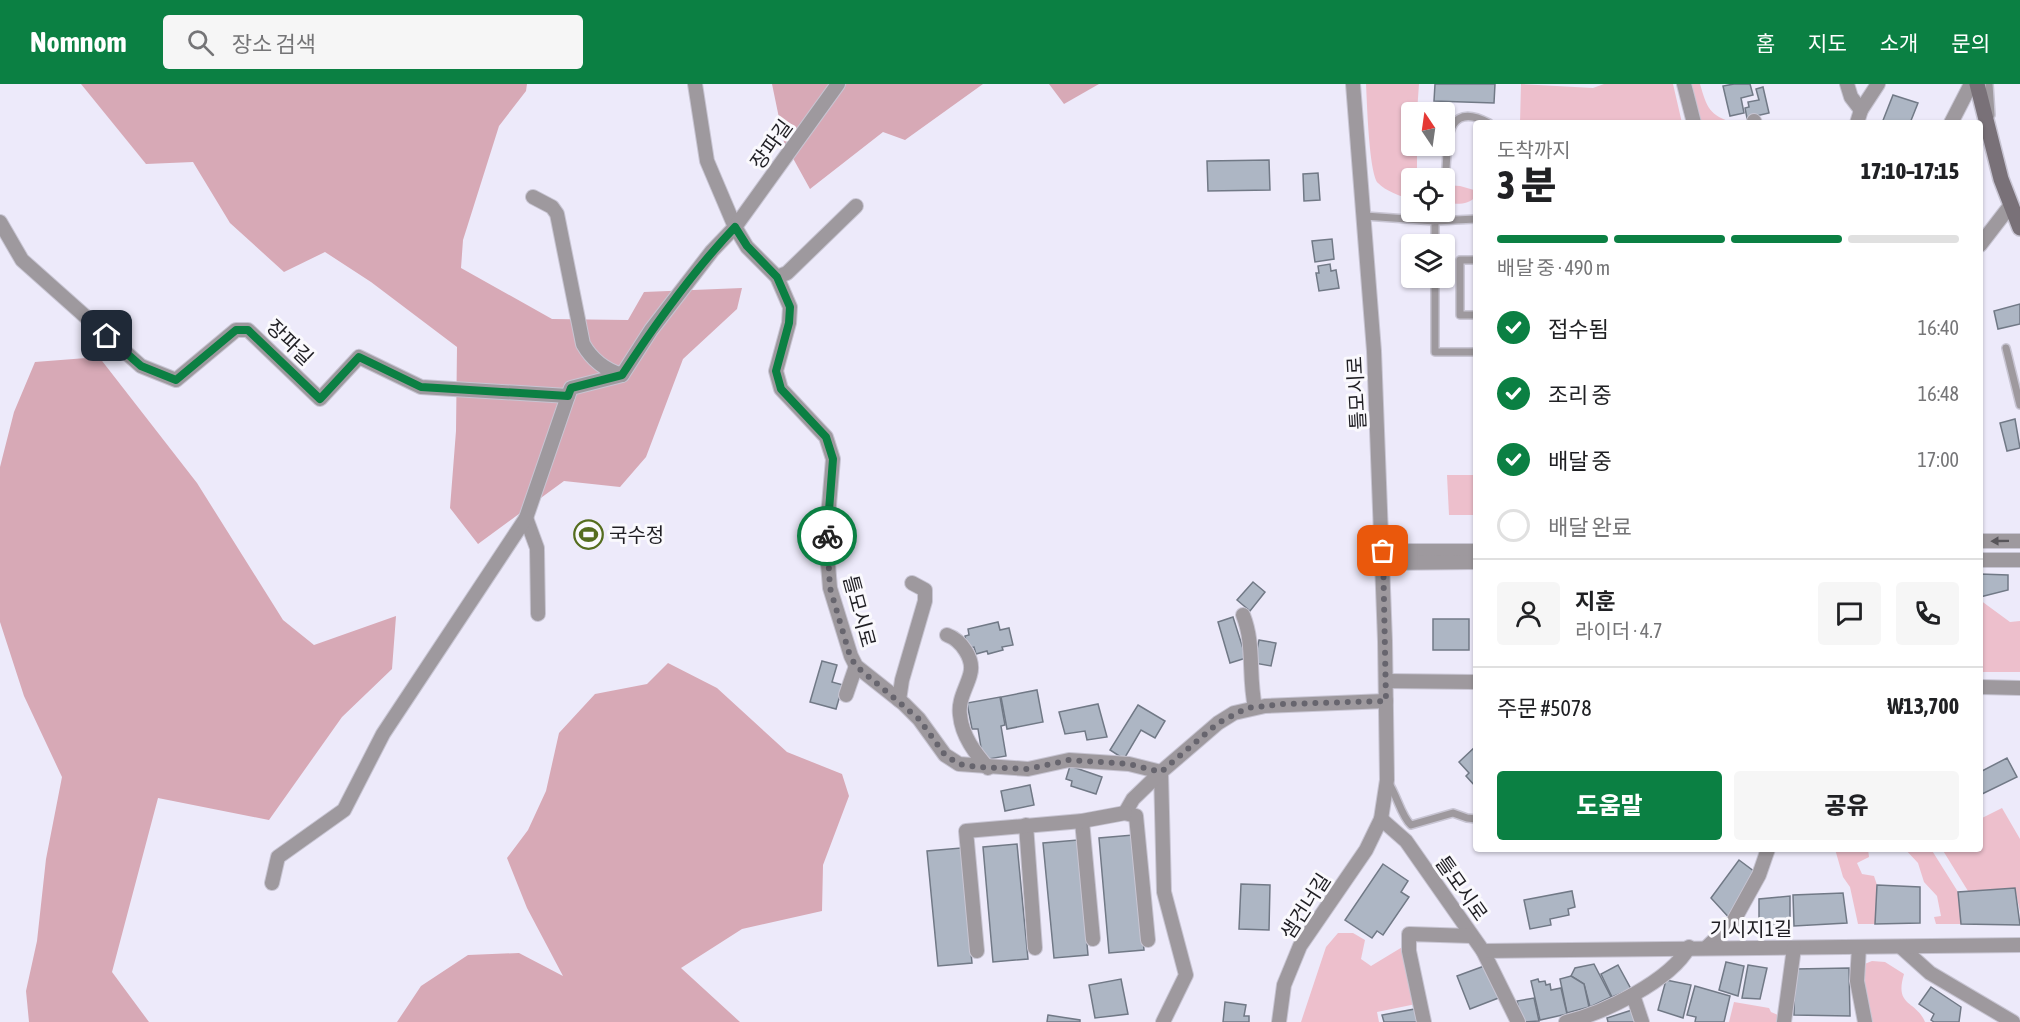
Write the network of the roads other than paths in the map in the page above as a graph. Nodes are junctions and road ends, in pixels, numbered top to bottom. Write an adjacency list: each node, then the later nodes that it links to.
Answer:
1 (695, 84): 25 (street)
2 (838, 84): 25 (street, 장파길)
3 (1353, 84): 20 (street, 틀모시로)
4 (1684, 84): 14 (street)
5 (1847, 84): 12 (street)
6 (1878, 84): 12 (street)
7 (1971, 84): 15 (street)
8 (1977, 84): 19 (main road)
9 (1984, 84): 11 (main road)
10 (1989, 84): 11 (lane)
11 (1991, 115): 19 (main road)
12 (1859, 117)
13 (1483, 120): 16 (lane)
14 (1693, 120)
15 (1952, 120)
16 (1446, 168)
17 (533, 196): 34 (street)
18 (856, 206): 29 (street)
19 (2015, 206): 26 (main road); 27 (street)
20 (1365, 216): 21 (lane); 41 (street, 틀모시로)
21 (1401, 219)
22 (1473, 219): 23 (lane)
23 (1455, 220)
24 (0, 222): 35 (street, 장파길)
25 (735, 227): 29 (street); 34 (street, 장파길)
26 (2020, 228)
27 (1983, 242)
28 (1473, 260): 31 (lane)
29 (777, 277): 49 (street, 틀모시로)
30 (1435, 288): 33 (lane)
31 (1473, 315)
32 (2006, 348): 36 (lane)
33 (1473, 352)
34 (622, 375): 35 (street)
35 (568, 396): 37 (street)
36 (2020, 405)
37 (526, 518): 46 (street); 67 (street)
38 (1983, 541): 39 (street, one-way to 38)
39 (2020, 541)
40 (1473, 551): 41 (street)
41 (1383, 557): 44 (street); 50 (street, 틀모시로)
42 (1983, 560): 43 (street)
43 (2020, 560)
44 (1473, 562)
45 (912, 583): 55 (street)
46 (538, 614)
47 (1243, 615): 57 (street)
48 (947, 635): 58 (street)
49 (856, 666): 54 (street); 55 (street, 틀모시로)
50 (1386, 681): 51 (street); 56 (street, 틀모시로)
51 (1473, 682)
52 (1983, 687): 53 (street)
53 (2020, 688)
54 (846, 695)
55 (899, 700): 58 (street, 틀모시로)
56 (1386, 701): 57 (street); 60 (street, 틀모시로)
57 (1255, 707): 59 (street)
58 (988, 768): 59 (street, 틀모시로)
59 (1161, 772): 61 (street); 81 (street)
60 (1386, 780): 62 (street, 틀모시로); 63 (lane, 틀모시로)
61 (1125, 813): 64 (street); 70 (street)
62 (1381, 819): 68 (street, 틀모시로); 82 (street, 샘건너길)
63 (1473, 819)
64 (1082, 821): 65 (street); 69 (street)
65 (1026, 825): 75 (street); 78 (street)
66 (1767, 852): 72 (street)
67 (272, 883)
68 (1471, 936): 79 (street, 틀모시로); 83 (street)
69 (1093, 939)
70 (1148, 940)
71 (2020, 945): 74 (street, 기시지1길)
72 (1707, 947): 76 (street, 기시지1길); 77 (street, 기시지1길)
73 (1858, 947): 74 (street, 기시지1길); 77 (street, 기시지1길); 88 (street)
74 (1901, 947): 89 (street)
75 (1035, 948)
76 (1689, 948): 79 (street, 기시지1길); 80 (street)
77 (1794, 948): 87 (street)
78 (977, 951)
79 (1483, 951): 84 (street, 틀모시로)
80 (1633, 995): 85 (street); 86 (street)
81 (1163, 1022)
82 (1279, 1022)
83 (1424, 1022)
84 (1518, 1022)
85 (1566, 1022)
86 (1642, 1022)
87 (1784, 1022)
88 (1865, 1022)
89 (2013, 1022)

